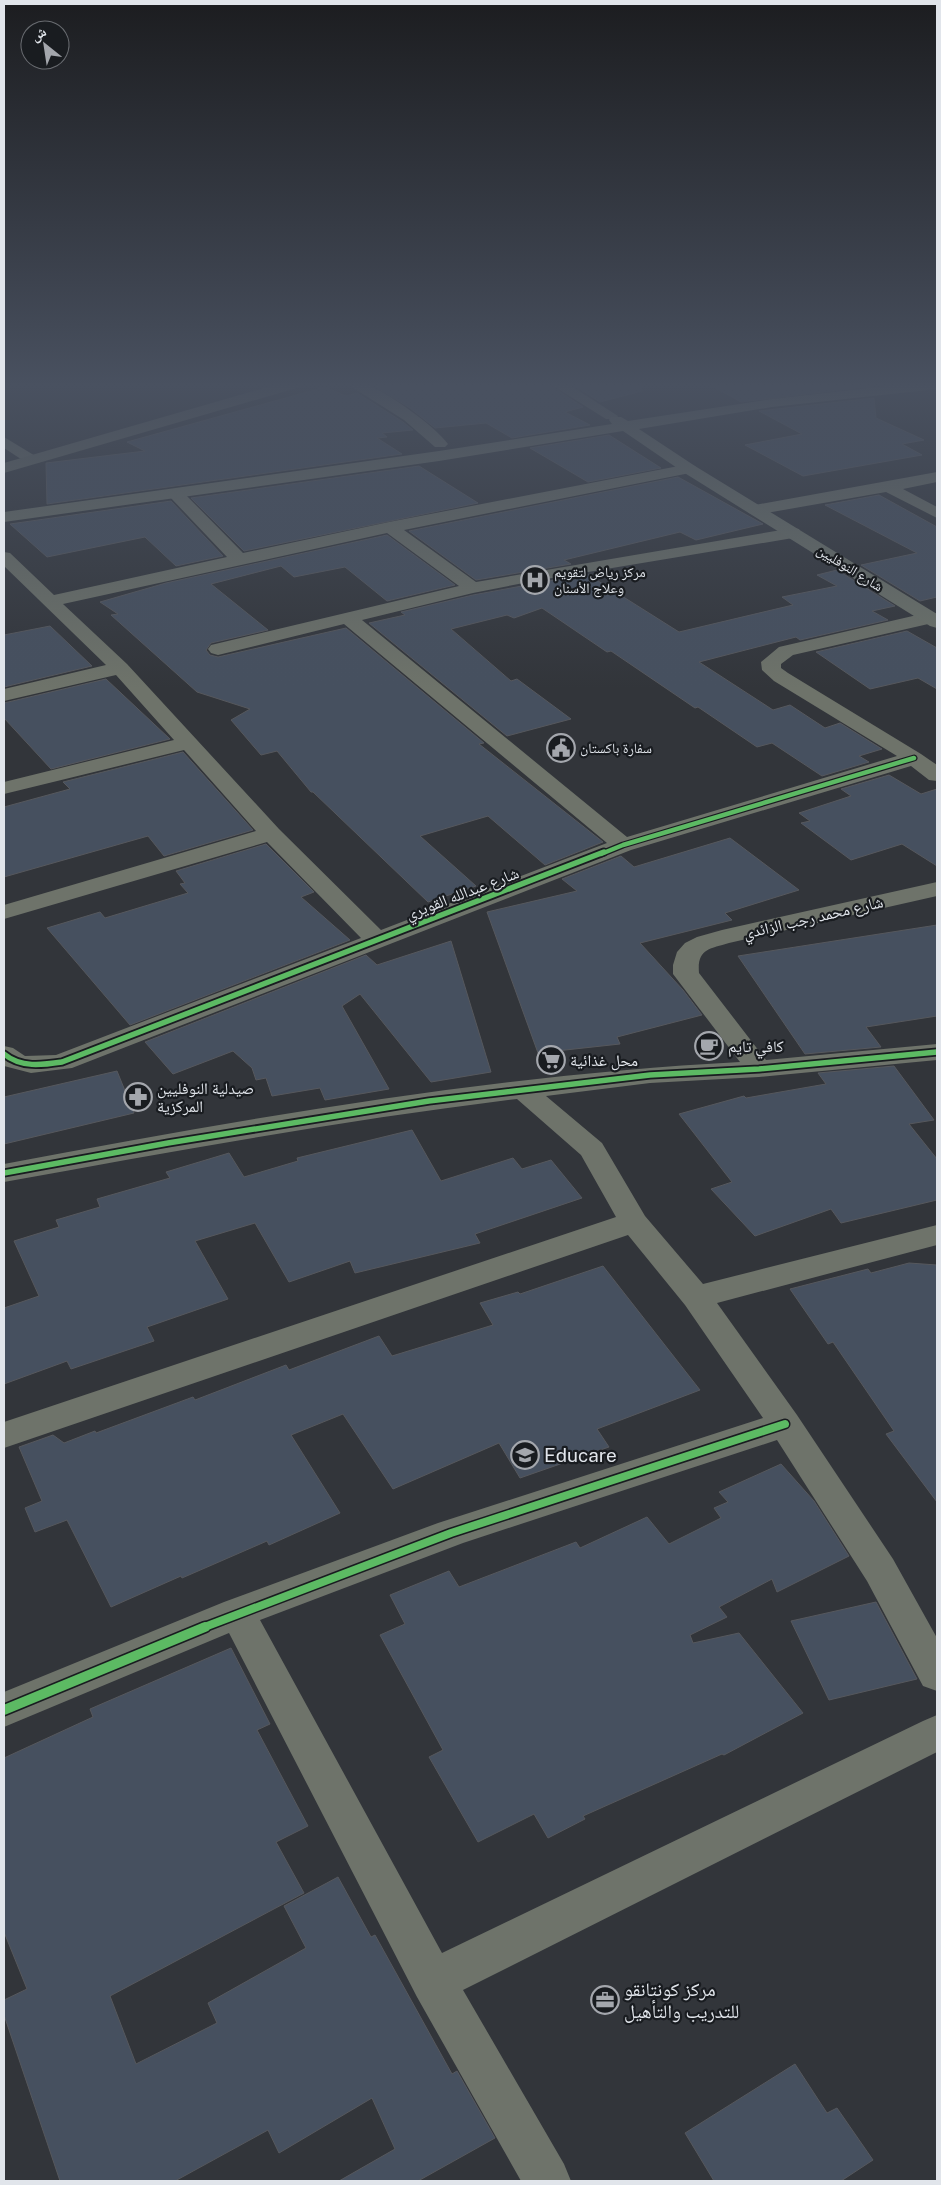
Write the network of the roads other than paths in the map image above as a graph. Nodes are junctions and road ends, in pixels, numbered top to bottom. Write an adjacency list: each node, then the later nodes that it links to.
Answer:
1 (180, 484): 8 (main road)
2 (245, 484): 7 (main road)
3 (612, 484): 11 (street)
4 (713, 484): 9 (main road, شارع النوفليين)
5 (903, 484): 6 (street)
6 (888, 487): 9 (street); 10 (street)
7 (176, 494): 8 (main road); 14 (street)
8 (6, 509)
9 (756, 510): 12 (main road, شارع النوفليين)
10 (937, 513)
11 (389, 527): 14 (street); 15 (street)
12 (793, 533): 15 (street); 18 (main road, شارع النوفليين)
13 (4, 556): 16 (street)
14 (238, 558): 16 (street)
15 (473, 588): 17 (street)
16 (50, 602): 20 (street)
17 (348, 618): 19 (street); 27 (street)
18 (934, 620): 23 (street)
19 (218, 649)
20 (120, 668): 21 (street); 22 (street)
21 (4, 696)
22 (188, 743): 25 (street); 26 (street)
23 (914, 758): 24 (street); 27 (street, شارع عبدالله القويري)
24 (937, 775)
25 (4, 788)
26 (271, 834): 29 (street); 30 (street)
27 (623, 845): 30 (street, شارع عبدالله القويري)
28 (937, 889): 33 (street, شارع محمد رجب الزائدي)
29 (4, 912)
30 (376, 940): 32 (street, شارع عبدالله القويري)
31 (937, 1052): 33 (street)
32 (15, 1059)
33 (759, 1069): 34 (street)
34 (523, 1090): 35 (street); 36 (street)
35 (4, 1173)
36 (634, 1222): 38 (street); 40 (street)
37 (937, 1235): 38 (street)
38 (696, 1297): 39 (street)
39 (785, 1424): 41 (street); 42 (street)
40 (4, 1435)
41 (237, 1614): 43 (street); 45 (street)
42 (937, 1674)
43 (4, 1710)
44 (937, 1733): 45 (street)
45 (433, 1982): 46 (street)
46 (548, 2181)

